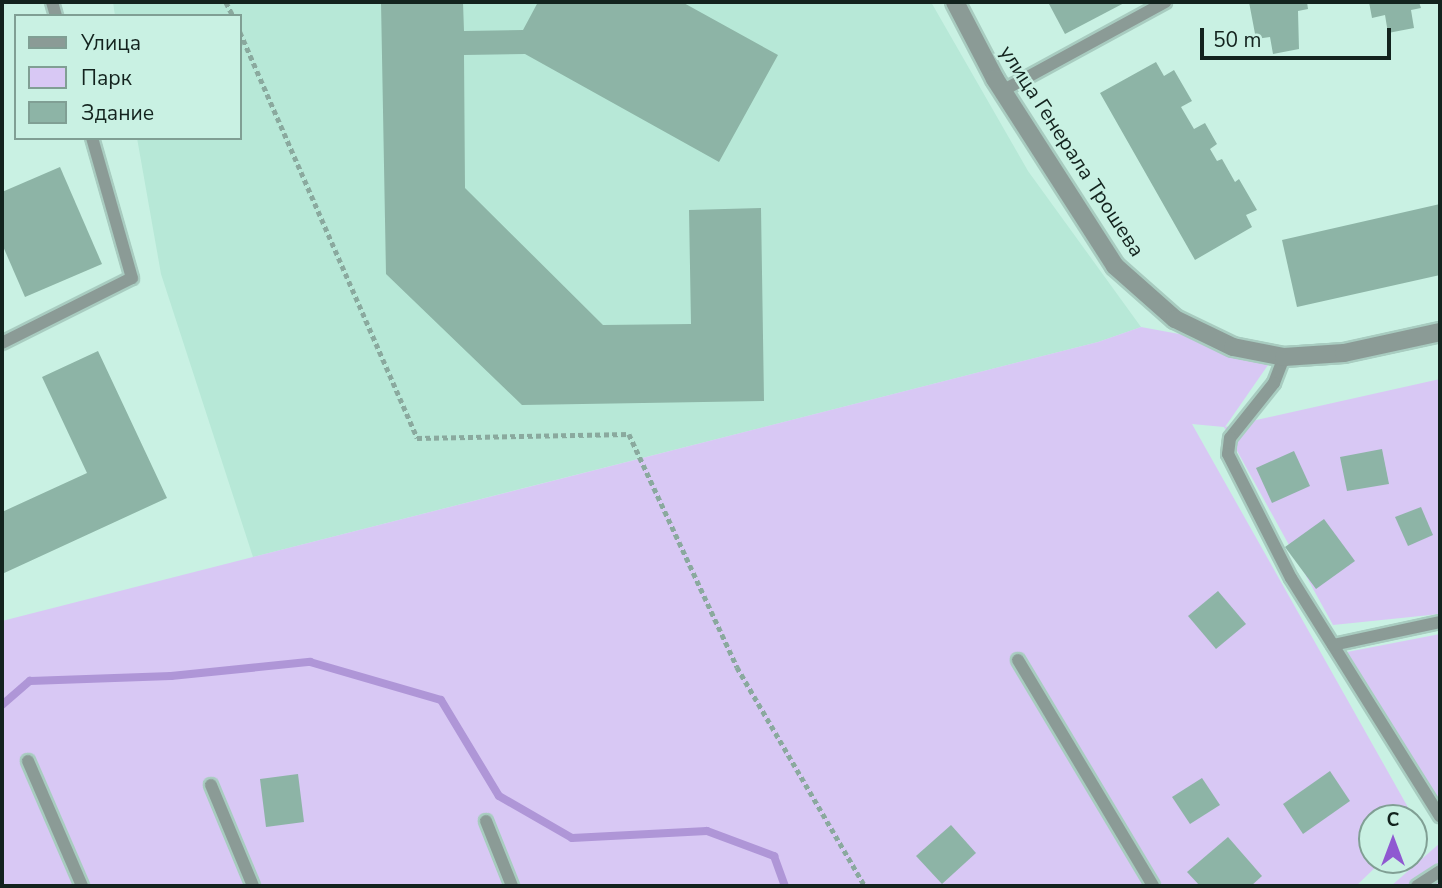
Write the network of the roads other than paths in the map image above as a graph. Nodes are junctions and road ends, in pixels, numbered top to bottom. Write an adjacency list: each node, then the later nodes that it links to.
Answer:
1 (955, 2): 3 (street, улица Генерала Трошева)
2 (1165, 2): 3 (lane)
3 (1002, 91): 7 (street, улица Генерала Трошева)
4 (93, 140): 6 (lane)
5 (1440, 332): 7 (street, улица Генерала Трошева)
6 (2, 343)
7 (1284, 357): 9 (lane)
8 (1440, 622): 9 (lane)
9 (1333, 645): 13 (lane)
10 (1018, 660): 19 (lane)
11 (28, 761): 16 (lane)
12 (211, 785): 17 (lane)
13 (1440, 816)
14 (486, 821): 18 (lane)
15 (1440, 871): 20 (lane)
16 (82, 886)
17 (253, 886)
18 (512, 886)
19 (1153, 886)
20 (1417, 886)

